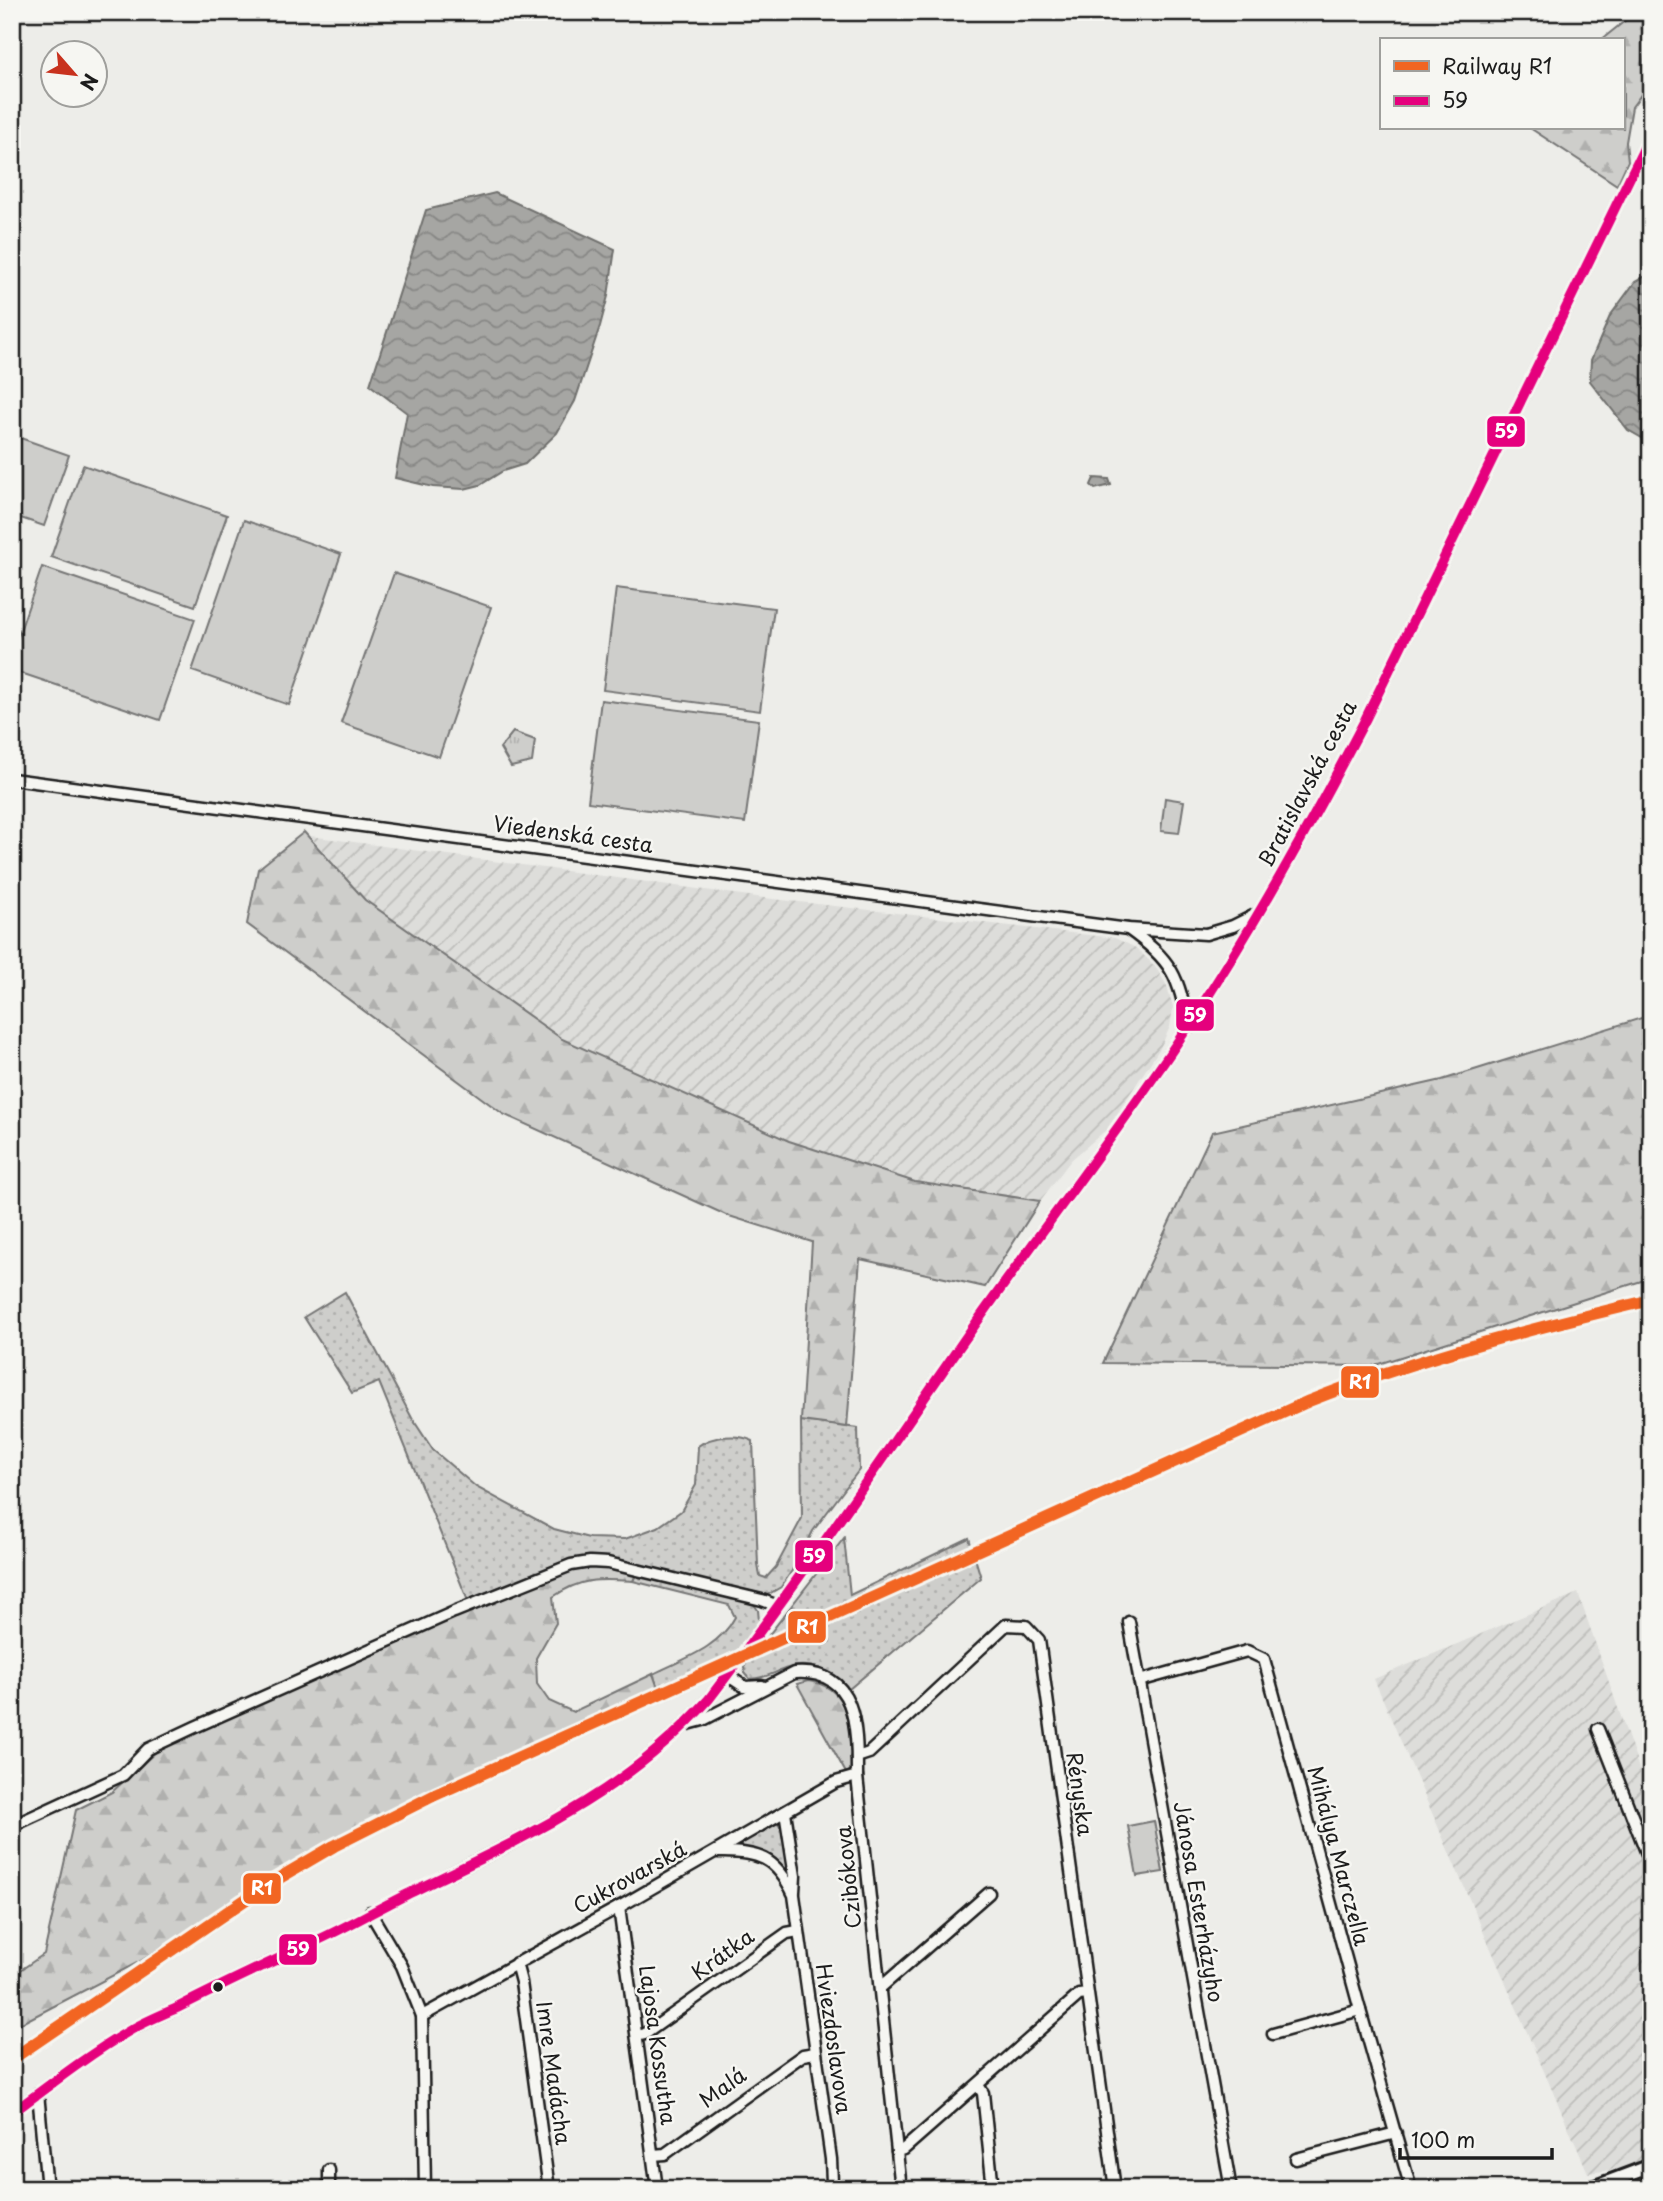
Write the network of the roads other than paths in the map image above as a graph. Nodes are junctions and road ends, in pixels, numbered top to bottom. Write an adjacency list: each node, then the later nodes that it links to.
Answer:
1 (1651, 134): 3 (street, Bratislavská cesta)
2 (12, 779): 4 (street, Viedenská cesta)
3 (1259, 913): 4 (street, Viedenská cesta); 5 (street, Bratislavská cesta)
4 (1128, 929): 5 (street, Viedenská cesta)
5 (1188, 1028): 6 (street, Bratislavská cesta)
6 (778, 1606): 8 (street, Bratislavská cesta); 16 (street)
7 (1129, 1622): 9 (street, Jánosa Esterházyho)
8 (727, 1675): 10 (street); 11 (street, Bratislavská cesta)
9 (1139, 1681): 27 (street, Mihálya Marczella); 50 (street, Jánosa Esterházyho)
10 (765, 1686): 11 (street, Czibókova); 13 (street, Czibókova)
11 (687, 1724): 22 (street, Bratislavská cesta)
12 (1598, 1729): 18 (street)
13 (857, 1757): 14 (street, Czibókova); 26 (street, Rényska)
14 (858, 1776): 15 (street, Cukrovarská); 25 (street, Czibókova)
15 (785, 1812): 17 (street, Cukrovarská); 20 (street, Hviezdoslavova)
16 (12, 1826)
17 (714, 1852): 20 (street, Hviezdoslavova); 21 (street, Cukrovarská)
18 (1651, 1864)
19 (989, 1893): 25 (street)
20 (794, 1895): 23 (street, Hviezdoslavova)
21 (619, 1907): 24 (street, Cukrovarská); 30 (street, Lajosa Kossutha)
22 (370, 1912): 28 (street); 33 (street, Bratislavská cesta)
23 (798, 1931): 30 (street, Krátka); 31 (street, Hviezdoslavova)
24 (516, 1963): 28 (street, Cukrovarská); 44 (street, Imre Madácha)
25 (880, 1988): 36 (street, Czibókova)
26 (1087, 1994): 32 (street); 49 (street, Rényska)
27 (1360, 2010): 29 (street); 35 (street, Mihálya Marczella)
28 (422, 2016): 43 (street)
29 (1273, 2035)
30 (637, 2036): 37 (street, Lajosa Kossutha)
31 (815, 2053): 37 (street, Malá); 46 (street, Hviezdoslavova)
32 (978, 2085): 36 (street); 48 (street)
33 (38, 2093): 34 (street, Bratislavská cesta); 41 (street)
34 (12, 2113)
35 (1396, 2133): 38 (street); 51 (street, Mihálya Marczella)
36 (897, 2151): 47 (street, Czibókova)
37 (653, 2155): 45 (street, Lajosa Kossutha)
38 (1296, 2159)
39 (330, 2170): 42 (street)
40 (1650, 2171): 52 (main road)
41 (47, 2189)
42 (329, 2189)
43 (425, 2189)
44 (549, 2189)
45 (657, 2189)
46 (830, 2189)
47 (901, 2189)
48 (993, 2189)
49 (1115, 2189)
50 (1231, 2189)
51 (1411, 2189)
52 (1590, 2189)

